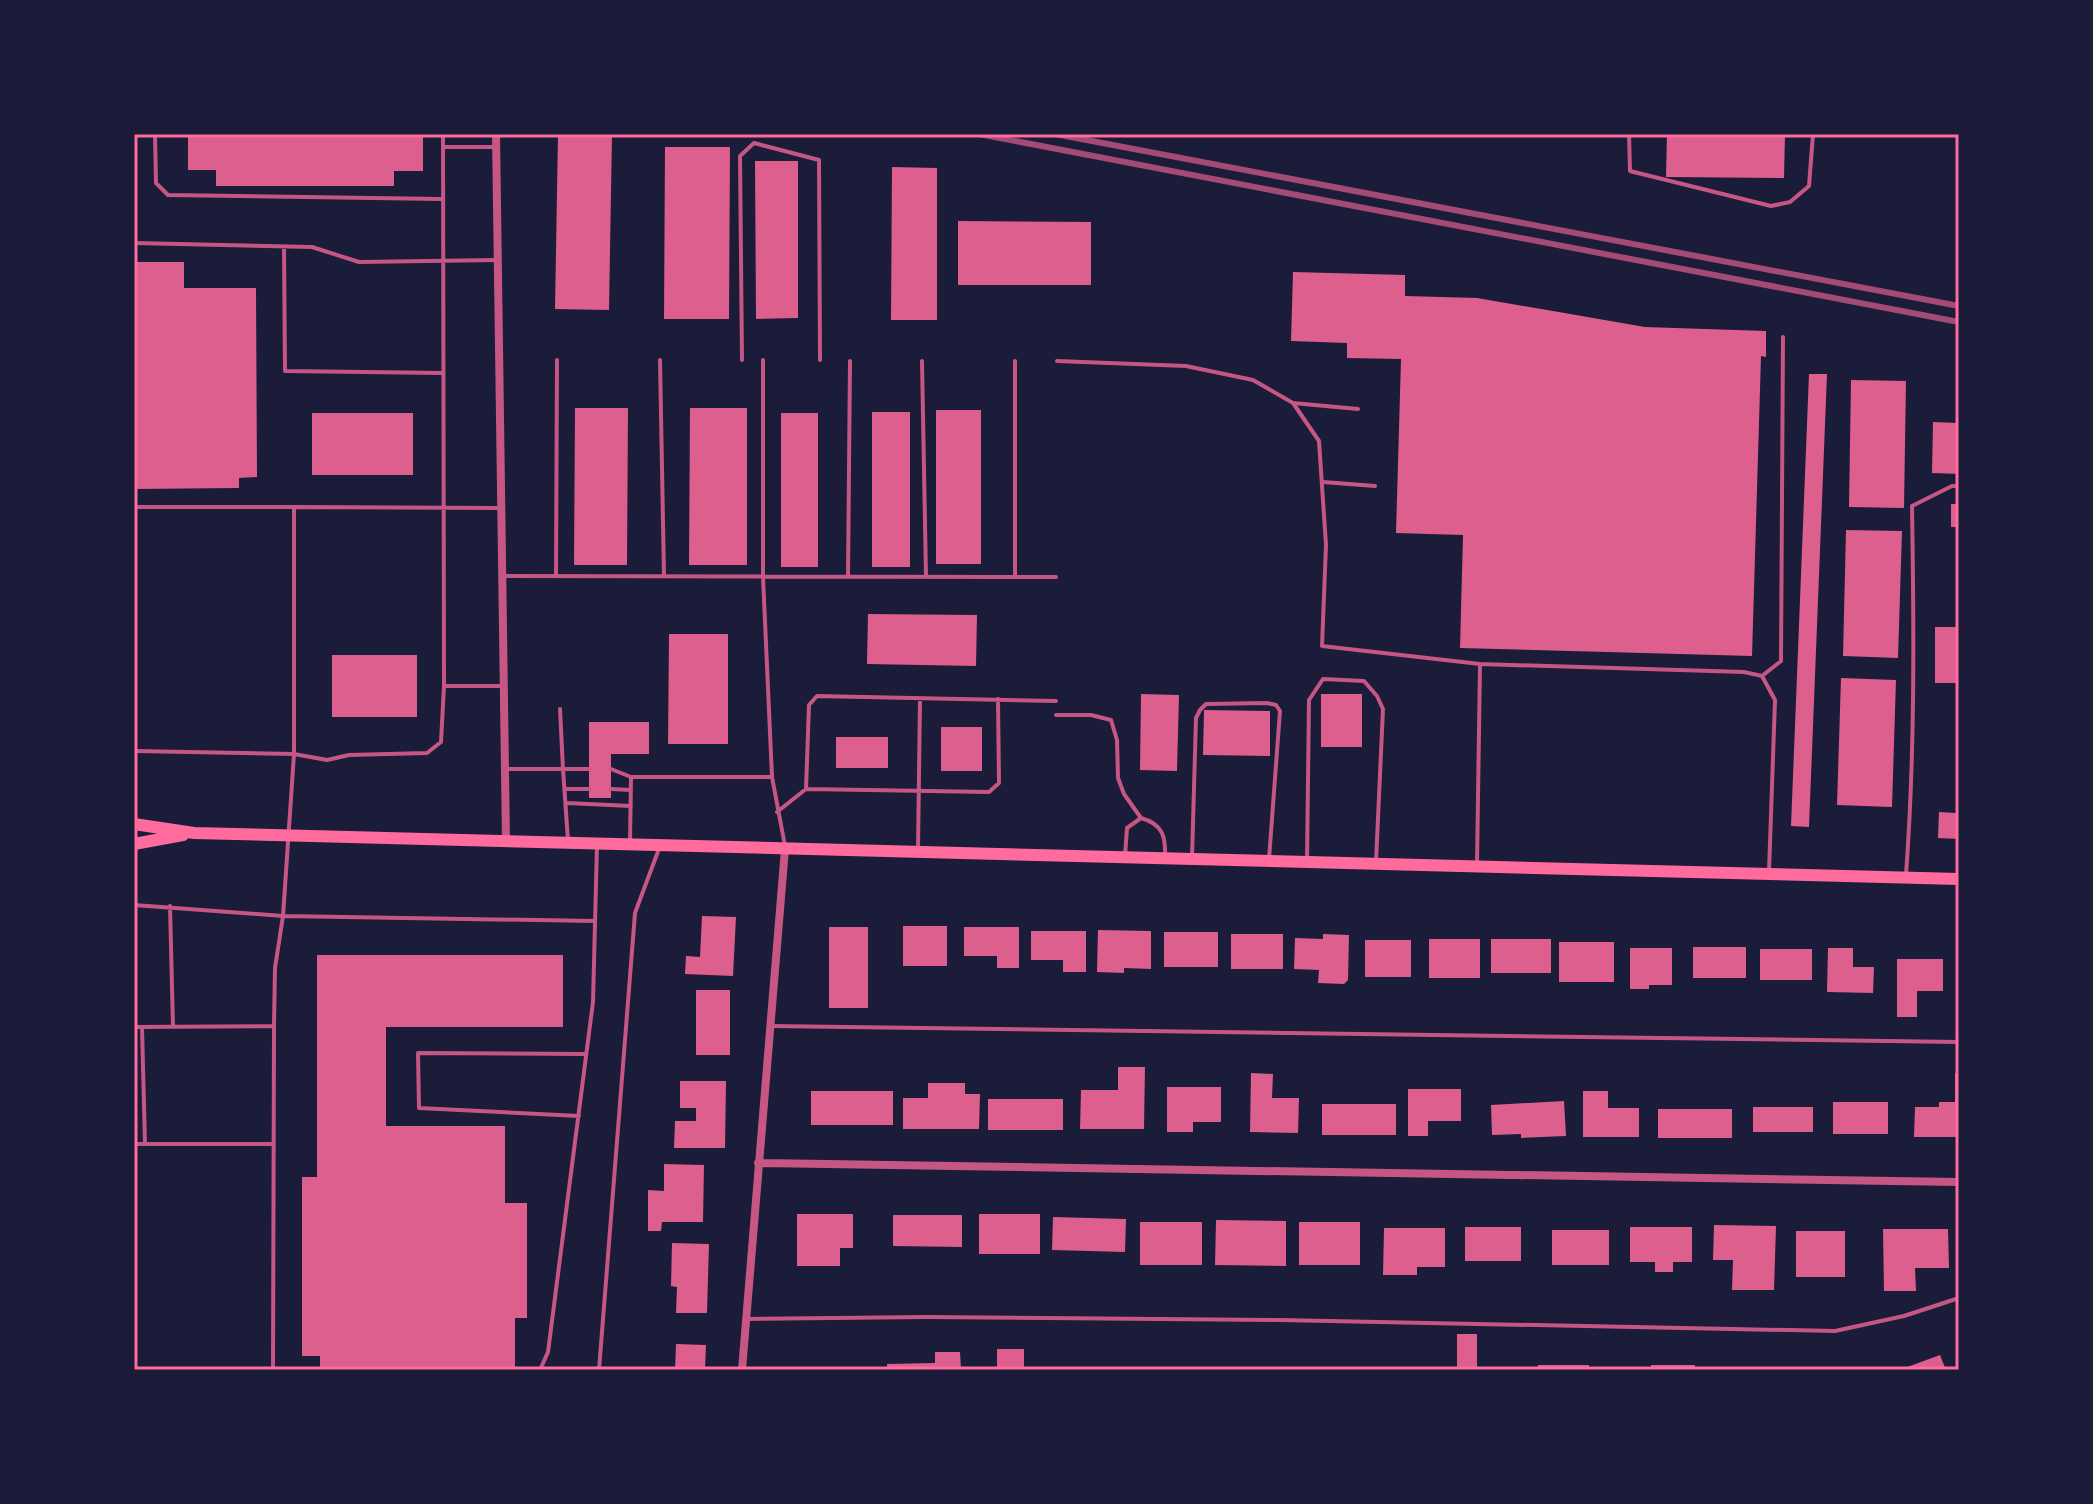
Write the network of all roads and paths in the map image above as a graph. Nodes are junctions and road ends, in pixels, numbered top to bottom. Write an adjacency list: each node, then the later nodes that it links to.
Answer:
1 (155, 134): 8 (lane)
2 (443, 134): 6 (lane)
3 (496, 134): 7 (street)
4 (1629, 134): 5 (lane)
5 (1813, 134)
6 (444, 147): 7 (lane); 8 (lane)
7 (496, 147): 11 (street)
8 (441, 199): 12 (lane)
9 (134, 243): 10 (lane)
10 (284, 247): 12 (lane); 23 (lane)
11 (498, 260): 12 (lane); 32 (street)
12 (443, 262): 23 (lane)
13 (1783, 337): 42 (lane)
14 (557, 360): 34 (lane)
15 (660, 360): 35 (lane)
16 (742, 360): 18 (lane)
17 (763, 360): 36 (lane)
18 (820, 360)
19 (850, 361): 37 (lane)
20 (922, 361): 38 (lane)
21 (1015, 361): 39 (lane)
22 (1057, 361): 24 (lane)
23 (443, 373): 31 (lane)
24 (1293, 403): 25 (lane); 26 (lane)
25 (1358, 409)
26 (1323, 482): 27 (lane); 41 (lane)
27 (1375, 486)
28 (1959, 486): 87 (lane)
29 (134, 507): 30 (lane)
30 (294, 507): 31 (lane); 51 (lane)
31 (442, 508): 32 (lane); 43 (lane)
32 (502, 508): 33 (street)
33 (503, 576): 34 (lane); 44 (street)
34 (556, 576): 35 (lane)
35 (664, 576): 36 (lane)
36 (763, 577): 37 (lane); 57 (lane)
37 (848, 577): 38 (lane)
38 (926, 577): 39 (lane)
39 (1015, 577): 40 (lane)
40 (1056, 577)
41 (1480, 664): 42 (lane); 85 (lane)
42 (1762, 676): 86 (lane)
43 (444, 686): 44 (lane); 51 (lane)
44 (504, 686): 52 (street)
45 (920, 698): 46 (lane); 61 (lane); 63 (lane)
46 (998, 699): 47 (lane); 63 (lane)
47 (1056, 701)
48 (560, 709): 53 (lane)
49 (1056, 715): 67 (lane)
50 (134, 751): 51 (lane)
51 (294, 754): 70 (lane)
52 (505, 769): 53 (lane); 71 (street)
53 (563, 769): 54 (lane); 58 (lane)
54 (589, 769)
55 (611, 769): 56 (lane)
56 (631, 777): 57 (lane); 62 (lane)
57 (772, 777): 66 (lane)
58 (565, 789): 59 (lane); 64 (lane)
59 (589, 789)
60 (611, 789): 62 (lane)
61 (806, 789): 63 (lane); 66 (lane)
62 (631, 790): 65 (lane)
63 (921, 791): 78 (lane)
64 (567, 803): 65 (lane); 72 (lane)
65 (631, 806): 75 (lane)
66 (777, 812): 77 (lane)
67 (1141, 818): 79 (lane); 80 (lane)
68 (134, 824): 69 (main road)
69 (194, 833): 70 (main road); 73 (main road)
70 (287, 836): 71 (main road); 91 (lane)
71 (506, 842): 72 (main road)
72 (568, 843): 74 (main road)
73 (134, 844)
74 (597, 844): 75 (main road); 92 (lane)
75 (629, 845): 76 (main road)
76 (661, 846): 77 (main road); 110 (lane)
77 (785, 849): 78 (main road); 94 (street)
78 (918, 852): 79 (main road)
79 (1125, 858): 80 (main road)
80 (1165, 859): 81 (main road)
81 (1192, 859): 82 (main road); 82 (lane)
82 (1269, 861): 83 (main road)
83 (1307, 862): 84 (main road); 84 (lane)
84 (1375, 864): 85 (main road)
85 (1477, 867): 86 (main road)
86 (1769, 874): 87 (main road)
87 (1905, 878): 88 (main road)
88 (1959, 879)
89 (134, 905): 90 (lane)
90 (170, 906): 91 (lane); 97 (lane)
91 (283, 916): 92 (lane); 93 (lane)
92 (595, 921): 99 (lane)
93 (274, 1026): 97 (lane); 103 (lane)
94 (770, 1026): 98 (lane); 104 (street)
95 (134, 1027): 96 (lane)
96 (142, 1027): 97 (lane); 102 (lane)
97 (173, 1027)
98 (1959, 1042)
99 (586, 1054): 100 (lane); 100 (lane)
100 (579, 1116): 109 (lane)
101 (134, 1144): 102 (lane)
102 (145, 1144): 103 (lane)
103 (274, 1144): 108 (lane)
104 (758, 1163): 105 (street); 107 (street)
105 (1959, 1182)
106 (1959, 1298): 107 (lane)
107 (746, 1319): 111 (street)
108 (273, 1370)
109 (540, 1370)
110 (599, 1370)
111 (742, 1370)

